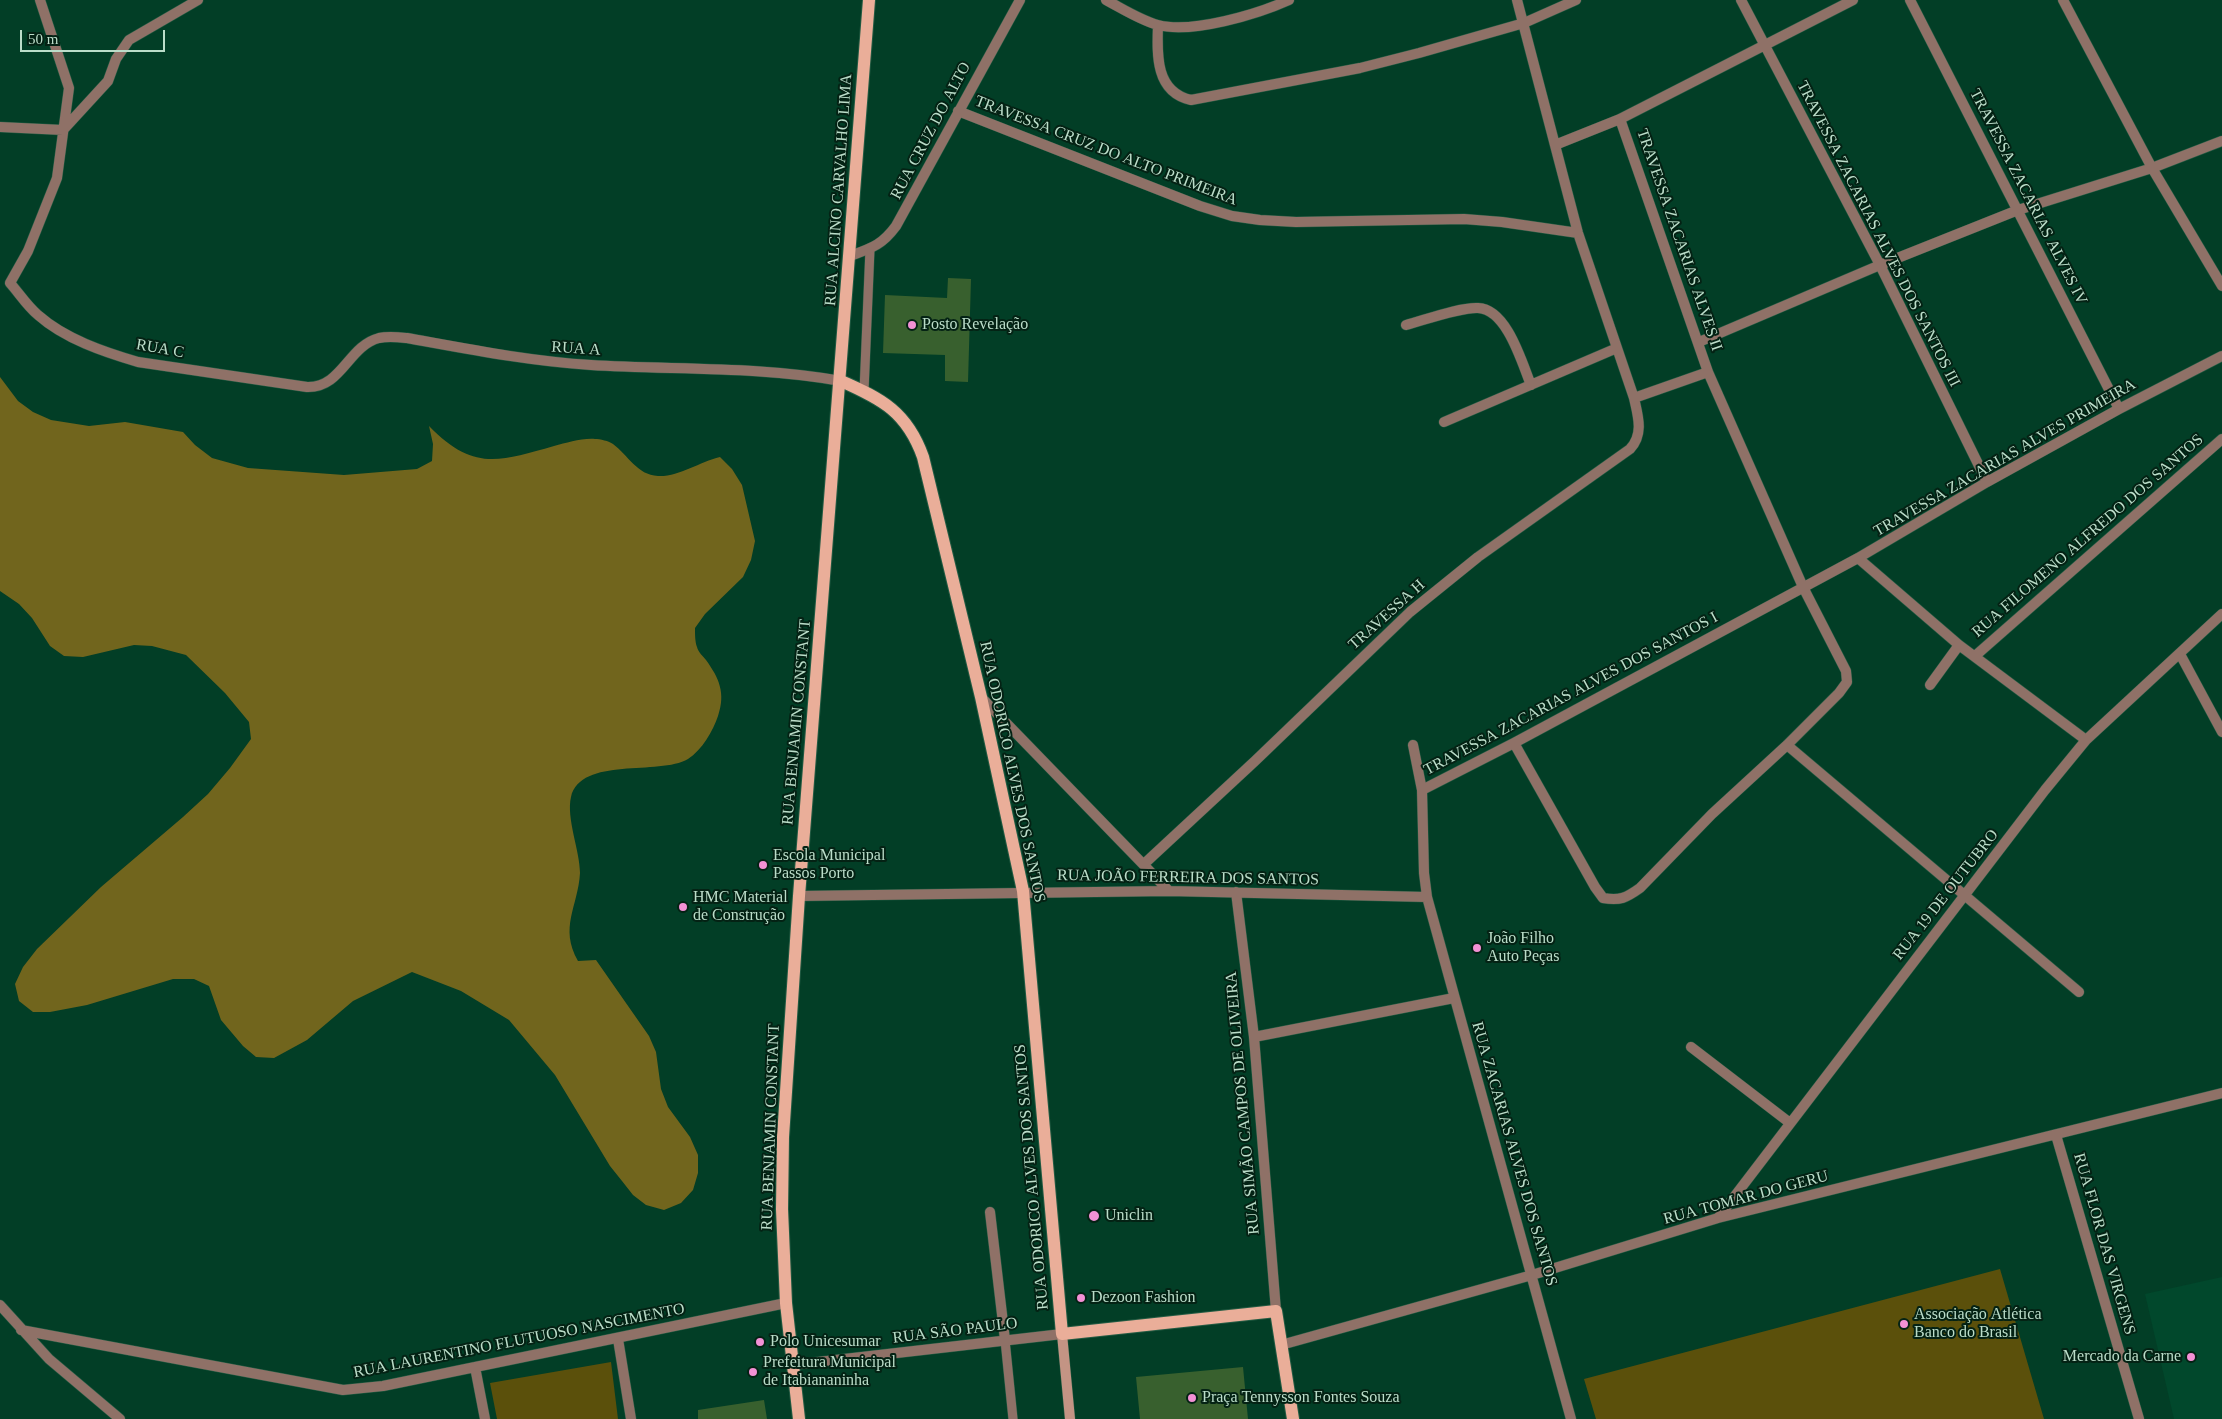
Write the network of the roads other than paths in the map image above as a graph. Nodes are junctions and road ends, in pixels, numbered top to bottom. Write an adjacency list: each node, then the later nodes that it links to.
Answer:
1 (40, 0): 19 (street)
2 (198, 0): 19 (street)
3 (869, 0): 28 (main road, RUA ALCINO CARVALHO LIMA)
4 (1020, 0): 16 (street, RUA CRUZ DO ALTO)
5 (1106, 0): 14 (street)
6 (1517, 0): 13 (street)
7 (1576, 0): 13 (street)
8 (1741, 0): 15 (street, TRAVESSA ZACARIAS ALVES DOS SANTOS III)
9 (1853, 0): 15 (street)
10 (1910, 0): 25 (street, TRAVESSA ZACARIAS ALVES IV)
11 (2063, 0): 24 (street)
12 (1286, 1): 14 (street)
13 (1524, 23): 14 (street); 21 (street)
14 (1158, 25)
15 (1765, 46): 17 (street); 29 (street, TRAVESSA ZACARIAS ALVES DOS SANTOS III)
16 (958, 111): 26 (street, TRAVESSA CRUZ DO ALTO PRIMEIRA); 27 (street, RUA CRUZ DO ALTO)
17 (1620, 119): 21 (street); 33 (street, TRAVESSA ZACARIAS ALVES II)
18 (0, 127): 19 (street)
19 (63, 130): 30 (street)
20 (2222, 141): 22 (street)
21 (1555, 145): 26 (street)
22 (2204, 148): 23 (street); 24 (street)
23 (2222, 151)
24 (2152, 168): 25 (street); 31 (street)
25 (2018, 210): 29 (street); 42 (street, TRAVESSA ZACARIAS ALVES IV)
26 (1578, 233): 34 (street)
27 (870, 249): 28 (street, RUA CRUZ DO ALTO); 40 (lane)
28 (850, 256): 37 (main road, RUA ALCINO CARVALHO LIMA)
29 (1880, 265): 33 (street); 45 (street, TRAVESSA ZACARIAS ALVES DOS SANTOS III)
30 (5, 283): 38 (street, RUA C)
31 (2222, 286)
32 (1406, 325): 39 (street)
33 (1699, 342): 36 (street, TRAVESSA ZACARIAS ALVES II)
34 (1617, 348): 39 (street); 41 (street)
35 (2222, 356): 42 (street, TRAVESSA ZACARIAS ALVES PRIMEIRA)
36 (1708, 372): 41 (street); 47 (street, TRAVESSA ZACARIAS ALVES II)
37 (840, 381): 38 (street, RUA A); 40 (main road, RUA ODORICO ALVES DOS SANTOS); 65 (main road, RUA BENJAMIN CONSTANT)
38 (328, 382)
39 (1531, 385): 43 (street)
40 (864, 391): 53 (main road, RUA ODORICO ALVES DOS SANTOS)
41 (1634, 398): 60 (street, TRAVESSA H)
42 (2119, 408): 45 (street, TRAVESSA ZACARIAS ALVES PRIMEIRA)
43 (1444, 422)
44 (2222, 439): 51 (street, RUA FILOMENO ALFREDO DOS SANTOS)
45 (1987, 482): 46 (street, TRAVESSA ZACARIAS ALVES PRIMEIRA)
46 (1858, 558): 47 (street, TRAVESSA ZACARIAS ALVES PRIMEIRA); 49 (street)
47 (1803, 587): 56 (street, TRAVESSA ZACARIAS ALVES DOS SANTOS I); 58 (street, TRAVESSA ZACARIAS ALVES II)
48 (2222, 614): 50 (street, RUA 19 DE OUTUBRO)
49 (1960, 645): 51 (street); 52 (street)
50 (2180, 654): 54 (street); 55 (street, RUA 19 DE OUTUBRO)
51 (1975, 656): 55 (street)
52 (1930, 684)
53 (981, 697): 60 (street); 61 (main road, RUA ODORICO ALVES DOS SANTOS)
54 (2222, 732)
55 (2086, 740): 64 (street, RUA 19 DE OUTUBRO)
56 (1514, 743): 58 (street); 59 (street, TRAVESSA ZACARIAS ALVES DOS SANTOS I)
57 (1413, 745): 59 (street)
58 (1787, 745): 64 (street)
59 (1422, 790): 66 (street, TRAVESSA ZACARIAS ALVES DOS SANTOS I)
60 (1144, 864): 62 (street)
61 (1023, 891): 62 (street, RUA JOÃO FERREIRA DOS SANTOS); 65 (street, RUA JOÃO FERREIRA DOS SANTOS); 81 (main road, RUA ODORICO ALVES DOS SANTOS)
62 (1170, 891): 63 (street, RUA JOÃO FERREIRA DOS SANTOS)
63 (1236, 892): 66 (street, RUA JOÃO FERREIRA DOS SANTOS); 69 (street, RUA SIMÃO CAMPOS DE OLIVEIRA)
64 (1965, 895): 67 (street); 72 (street, RUA 19 DE OUTUBRO)
65 (799, 896): 77 (main road, RUA BENJAMIN CONSTANT)
66 (1427, 897): 68 (street, RUA ZACARIAS ALVES DOS SANTOS)
67 (2078, 992)
68 (1454, 998): 69 (street); 76 (street, RUA ZACARIAS ALVES DOS SANTOS)
69 (1254, 1037): 79 (street, RUA SIMÃO CAMPOS DE OLIVEIRA)
70 (1691, 1047): 72 (street)
71 (2222, 1093): 73 (street, RUA TOMAR DO GERU)
72 (1790, 1124): 75 (street, RUA 19 DE OUTUBRO)
73 (2056, 1135): 75 (street, RUA TOMAR DO GERU); 95 (street, RUA FLOR DAS VIRGENS)
74 (990, 1212): 83 (street)
75 (1718, 1218): 76 (street, RUA TOMAR DO GERU)
76 (1532, 1275): 84 (street, RUA TOMAR DO GERU); 94 (street, RUA ZACARIAS ALVES DOS SANTOS)
77 (786, 1303): 82 (street, RUA LAURENTINO FLUTUOSO NASCIMENTO); 85 (main road, RUA BENJAMIN CONSTANT)
78 (0, 1305): 80 (street)
79 (1276, 1311): 81 (main road); 84 (main road)
80 (21, 1330): 86 (street, RUA LAURENTINO FLUTUOSO NASCIMENTO); 87 (street)
81 (1062, 1334): 83 (street, RUA SÃO PAULO); 92 (main road)
82 (618, 1339): 86 (street, RUA LAURENTINO FLUTUOSO NASCIMENTO); 89 (street)
83 (1005, 1340): 85 (street, RUA SÃO PAULO); 91 (lane)
84 (1281, 1345): 93 (main road)
85 (792, 1365): 90 (main road, RUA BENJAMIN CONSTANT)
86 (475, 1367): 88 (street)
87 (120, 1419)
88 (485, 1419)
89 (631, 1419)
90 (799, 1419)
91 (1013, 1419)
92 (1070, 1419)
93 (1293, 1419)
94 (1571, 1419)
95 (2139, 1419)

